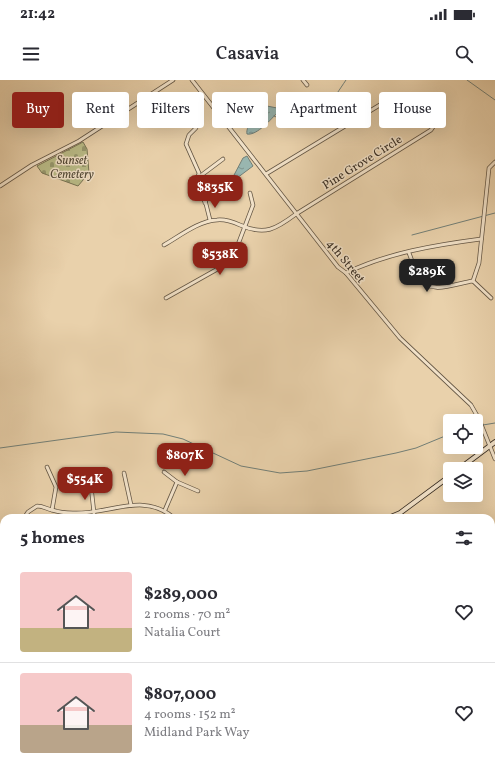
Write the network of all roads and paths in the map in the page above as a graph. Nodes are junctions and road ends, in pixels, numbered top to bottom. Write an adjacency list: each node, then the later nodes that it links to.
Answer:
1 (173, 80): 12 (street)
2 (192, 80): 10 (street, 4th Street)
3 (303, 80): 4 (street)
4 (307, 85)
5 (379, 105): 10 (street)
6 (196, 128): 11 (street)
7 (431, 128): 15 (street, Pine Grove Circle)
8 (223, 159): 11 (street)
9 (495, 162): 18 (street)
10 (266, 174): 15 (street, 4th Street)
11 (199, 176): 14 (street); 14 (street)
12 (0, 186)
13 (250, 193): 17 (street)
14 (205, 203): 16 (street)
15 (296, 214): 17 (street, Pine Grove Circle); 21 (street, 4th Street)
16 (210, 220): 17 (street, Pine Grove Circle); 19 (street)
17 (244, 227): 23 (street)
18 (481, 239): 20 (street); 22 (street)
19 (164, 245)
20 (409, 253): 21 (street); 22 (street)
21 (346, 273): 26 (street, 4th Street)
22 (473, 281): 24 (street)
23 (166, 298)
24 (491, 298)
25 (495, 442): 26 (street)
26 (489, 447): 27 (street, 4th Street); 28 (street)
27 (495, 459)
28 (469, 462)
29 (47, 467): 37 (street)
30 (164, 472): 33 (street)
31 (124, 473): 36 (street)
32 (443, 481): 42 (street)
33 (177, 482): 35 (street); 38 (street)
34 (91, 486): 39 (street)
35 (198, 491)
36 (131, 504): 38 (street); 39 (street)
37 (52, 510): 39 (street); 40 (street)
38 (165, 510): 41 (street)
39 (94, 513)
40 (27, 514)
41 (170, 514)
42 (398, 514)

